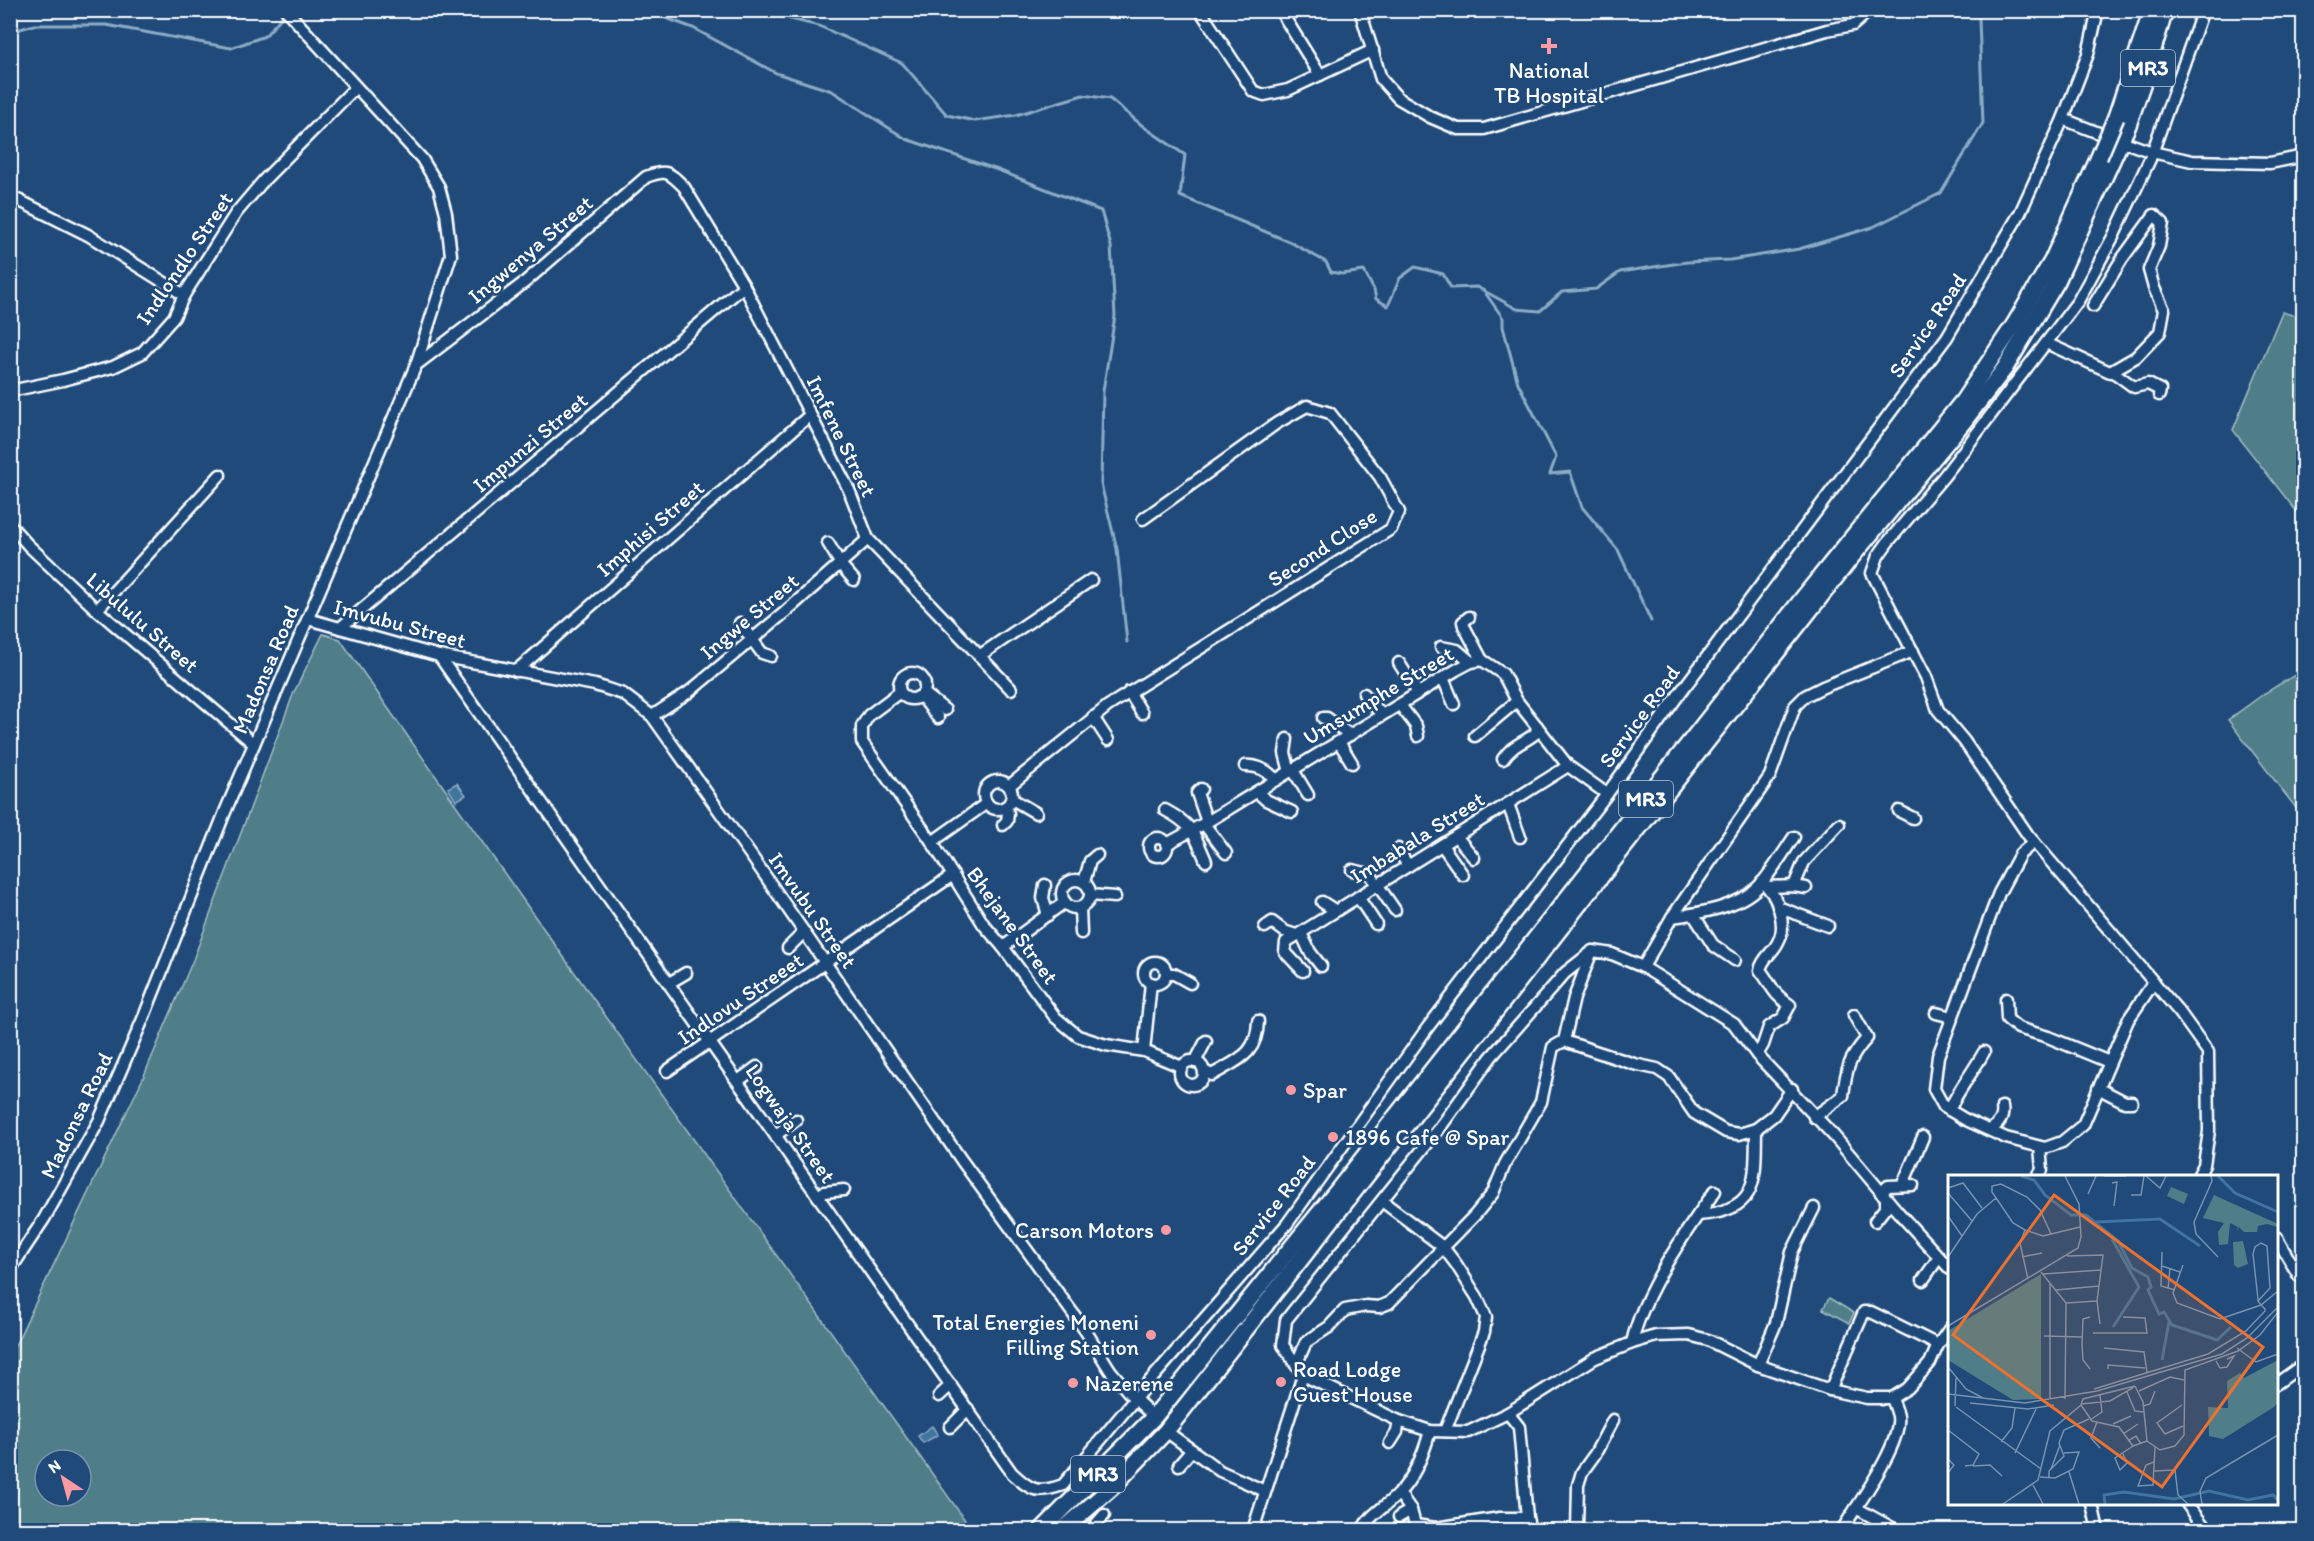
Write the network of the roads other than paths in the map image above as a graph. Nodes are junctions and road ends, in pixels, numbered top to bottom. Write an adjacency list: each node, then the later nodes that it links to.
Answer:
1 (286, 10): 12 (street, Madonsa Road)
2 (1200, 10): 11 (street)
3 (1280, 10): 11 (street)
4 (1360, 10): 10 (street)
5 (1870, 10): 10 (street)
6 (2098, 10): 13 (street, Service Road)
7 (2152, 10): 214 (highway, MR3, bridge)
8 (2165, 10): 218 (highway, MR3)
9 (2203, 10): 16 (street)
10 (1373, 50): 11 (street)
11 (1320, 75)
12 (355, 88): 21 (street, Indlondlo Street); 24 (street, Madonsa Road)
13 (2062, 119): 14 (street); 84 (street, Service Road)
14 (2114, 139)
15 (2127, 143): 16 (street)
16 (2152, 152): 17 (street); 23 (street)
17 (2304, 156)
18 (672, 174): 20 (street, Imfene Street); 24 (street, Ingwenya Street)
19 (10, 196): 21 (street)
20 (744, 286): 28 (street, Imfene Street); 41 (street, Impunzi Street)
21 (184, 295): 26 (street, Indlondlo Street)
22 (2093, 306): 25 (street)
23 (2046, 343): 25 (street); 44 (street)
24 (416, 365): 39 (street, Madonsa Road)
25 (2112, 371): 27 (street)
26 (10, 391)
27 (2159, 395)
28 (810, 415): 32 (street, Imfene Street); 50 (street, Imphisi Street)
29 (220, 475): 37 (street)
30 (1143, 519): 54 (street, Second Close)
31 (10, 525): 37 (street, Libululu Street)
32 (868, 539): 34 (street, Ingwe Street); 47 (street, Imfene Street)
33 (828, 543): 34 (street)
34 (841, 563): 35 (street); 42 (street, Ingwe Street)
35 (854, 580)
36 (1091, 580): 47 (street)
37 (97, 610): 74 (street, Libululu Street)
38 (1469, 617): 48 (street)
39 (308, 619): 41 (street, Imvubu Street); 74 (street, Madonsa Road)
40 (740, 623): 42 (street)
41 (340, 628): 45 (street, Imvubu Street)
42 (752, 639): 46 (street); 64 (street, Ingwe Street)
43 (1441, 647): 48 (street)
44 (1912, 651): 102 (street); 131 (street)
45 (439, 656): 50 (street, Imvubu Street); 149 (street, Logwaja Street)
46 (771, 656)
47 (979, 656): 52 (street, Imfene Street)
48 (1477, 661): 51 (street, Umsumphe Street); 58 (street, Umsumphe Street)
49 (1399, 663): 55 (street)
50 (516, 671): 64 (street, Imvubu Street)
51 (1443, 678): 55 (street, Umsumphe Street); 59 (street)
52 (1011, 689)
53 (900, 692): 57 (street); 57 (street); 101 (street, Bhejane Street)
54 (1129, 692): 61 (street); 65 (street, Second Close)
55 (1418, 693): 60 (street, Umsumphe Street)
56 (1364, 694): 63 (street)
57 (920, 695): 62 (street)
58 (1517, 700): 67 (street, Umsumphe Street); 69 (street)
59 (1455, 704)
60 (1400, 705): 63 (street, Umsumphe Street); 70 (street)
61 (1142, 713)
62 (941, 714)
63 (1382, 715): 68 (street, Umsumphe Street)
64 (652, 716): 135 (street, Imvubu Street)
65 (1093, 717): 72 (street); 81 (street, Second Close)
66 (1323, 718): 68 (street)
67 (1537, 726): 75 (street); 78 (street, Umsumphe Street)
68 (1350, 735): 73 (street, Umsumphe Street)
69 (1474, 735)
70 (1418, 736)
71 (1287, 739): 79 (street)
72 (1108, 740)
73 (1339, 742): 76 (street); 79 (street, Umsumphe Street)
74 (254, 744): 196 (street, Madonsa Road)
75 (1503, 759)
76 (1352, 763)
77 (1245, 766): 80 (street)
78 (1568, 766): 84 (street, Umsumphe Street); 88 (street, Imbabala Street)
79 (1291, 771): 80 (street, Umsumphe Street); 85 (street)
80 (1276, 780): 83 (street, Umsumphe Street)
81 (1009, 786): 86 (street); 87 (street)
82 (1201, 789): 94 (street)
83 (1257, 792): 91 (street); 94 (street, Umsumphe Street)
84 (1607, 794): 211 (street, Service Road)
85 (1308, 795)
86 (987, 803): 87 (street); 101 (street)
87 (1008, 803): 92 (street); 96 (street)
88 (1508, 804): 98 (street, Imbabala Street); 99 (street)
89 (1165, 810): 97 (street)
90 (1899, 811): 93 (street)
91 (1292, 812)
92 (1036, 813)
93 (1913, 818)
94 (1205, 823): 97 (street, Umsumphe Street); 106 (street)
95 (1839, 824): 118 (street)
96 (1003, 825)
97 (1193, 830): 103 (street, Umsumphe Street); 109 (street)
98 (1456, 836): 104 (street, Imbabala Street); 108 (street)
99 (1520, 837)
100 (1794, 837): 116 (street)
101 (932, 842): 112 (street, Bhejane Street)
102 (2034, 842): 148 (street); 155 (street)
103 (1167, 844)
104 (1442, 845): 110 (street, Imbabala Street); 113 (street)
105 (1398, 849): 110 (street)
106 (1226, 853)
107 (1097, 855): 114 (street)
108 (1474, 858)
109 (1206, 861)
110 (1408, 866): 115 (street, Imbabala Street)
111 (1352, 870): 115 (street)
112 (953, 875): 138 (street, Bhejane Street); 142 (street, Indlovu Streeet)
113 (1463, 875)
114 (1084, 882): 120 (street); 123 (street)
115 (1377, 884): 122 (street, Imbabala Street); 127 (street)
116 (1765, 884): 118 (street); 125 (street); 129 (street)
117 (1044, 885): 130 (street)
118 (1794, 886): 119 (street)
119 (1806, 888)
120 (1090, 895): 121 (street); 126 (street)
121 (1116, 897)
122 (1358, 897): 128 (street, Imbabala Street); 132 (street)
123 (1065, 902): 126 (street); 130 (street)
124 (1322, 902): 128 (street)
125 (1778, 907): 133 (street); 162 (street)
126 (1080, 908): 136 (street)
127 (1395, 910)
128 (1336, 911): 137 (street, Imbabala Street)
129 (1693, 914): 131 (street); 141 (street)
130 (1048, 915): 138 (street)
131 (1672, 917): 144 (street)
132 (1376, 924)
133 (1828, 926)
134 (1265, 927): 137 (street)
135 (804, 932): 139 (street); 142 (street, Imvubu Street)
136 (1081, 933)
137 (1299, 934): 143 (street); 145 (street, Imbabala Street)
138 (1003, 947): 160 (street, Bhejane Street)
139 (788, 948)
140 (1593, 951): 144 (street); 158 (street); 188 (street)
141 (1735, 960)
142 (826, 963): 159 (street, Indlovu Streeet); 211 (street, Imvubu Street)
143 (1321, 966)
144 (1643, 967): 162 (street)
145 (1303, 971)
146 (686, 973): 149 (street)
147 (1166, 974): 150 (street); 150 (street); 151 (street)
148 (2154, 982): 164 (street); 183 (street)
149 (669, 983): 159 (street, Logwaja Street)
150 (1151, 983): 160 (street)
151 (1190, 983)
152 (2006, 999): 164 (street)
153 (1936, 1013): 155 (street)
154 (1854, 1015): 175 (street)
155 (1952, 1017): 174 (street)
156 (1257, 1021): 168 (street)
157 (1206, 1041): 163 (street)
158 (1564, 1041): 177 (street); 193 (street)
159 (710, 1042): 167 (street, Indlovu Streeet); 169 (street, Logwaja Street)
160 (1144, 1051): 166 (street, Bhejane Street)
161 (1984, 1052): 174 (street)
162 (1757, 1054): 171 (street)
163 (1195, 1062): 166 (street); 168 (street)
164 (2109, 1062): 170 (street)
165 (757, 1067): 169 (street)
166 (1182, 1067): 168 (street)
167 (667, 1071)
168 (1204, 1071)
169 (738, 1081): 179 (street, Logwaja Street)
170 (2098, 1088): 172 (street); 181 (street)
171 (1792, 1089): 175 (street); 177 (street)
172 (2132, 1102)
173 (2002, 1107): 178 (street)
174 (1956, 1111): 178 (street)
175 (1814, 1117): 186 (street)
176 (796, 1120): 179 (street)
177 (1756, 1129): 190 (street)
178 (1989, 1130): 181 (street)
179 (776, 1136): 187 (street, Logwaja Street)
180 (1923, 1137): 186 (street)
181 (2040, 1147): 182 (street)
182 (2039, 1175)
183 (2199, 1175)
184 (844, 1190): 187 (street)
185 (1715, 1191): 190 (street)
186 (1884, 1195): 191 (street); 194 (street)
187 (818, 1196): 207 (street, Logwaja Street)
188 (1382, 1201): 193 (street); 203 (street)
189 (1814, 1208): 204 (street)
190 (1698, 1215): 200 (street)
191 (1875, 1221)
192 (2278, 1240): 197 (street)
193 (1443, 1247): 203 (street); 220 (street)
194 (1939, 1257): 195 (street); 198 (street)
195 (1948, 1267)
196 (10, 1270)
197 (2299, 1276)
198 (1923, 1280)
199 (1948, 1331): 201 (street)
200 (1632, 1343): 204 (street); 213 (street)
201 (1938, 1345): 208 (street); 210 (street)
202 (2304, 1364): 206 (street)
203 (1296, 1365): 205 (street)
204 (1758, 1365): 208 (street)
205 (1303, 1375): 216 (street); 224 (street)
206 (2278, 1383)
207 (951, 1385): 209 (street); 212 (street, Logwaja Street)
208 (1830, 1390): 210 (street)
209 (939, 1396)
210 (1892, 1398): 228 (street)
211 (1136, 1399): 212 (street, Logwaja Street); 214 (street, Imvubu Street)
212 (968, 1409): 217 (street)
213 (1508, 1413): 220 (street); 232 (street)
214 (1154, 1416): 233 (highway, MR3)
215 (1613, 1420): 239 (street)
216 (1399, 1421): 219 (street); 221 (street)
217 (950, 1427)
218 (1166, 1431): 222 (street); 234 (highway, MR3)
219 (1430, 1431): 220 (street); 225 (street)
220 (1445, 1431)
221 (1390, 1443)
222 (1192, 1450): 223 (street); 224 (street)
223 (1179, 1465)
224 (1265, 1491): 236 (street)
225 (1399, 1493): 229 (street); 237 (street)
226 (2092, 1505): 242 (street)
227 (2188, 1505): 243 (street)
228 (1856, 1508): 240 (street); 241 (street)
229 (1410, 1510): 231 (street); 232 (street)
230 (1104, 1515): 235 (street)
231 (1399, 1517)
232 (1527, 1518): 238 (street)
233 (1042, 1530)
234 (1063, 1530)
235 (1091, 1530)
236 (1253, 1530)
237 (1362, 1530)
238 (1530, 1530)
239 (1577, 1530)
240 (1842, 1530)
241 (1896, 1530)
242 (2098, 1530)
243 (2205, 1530)

